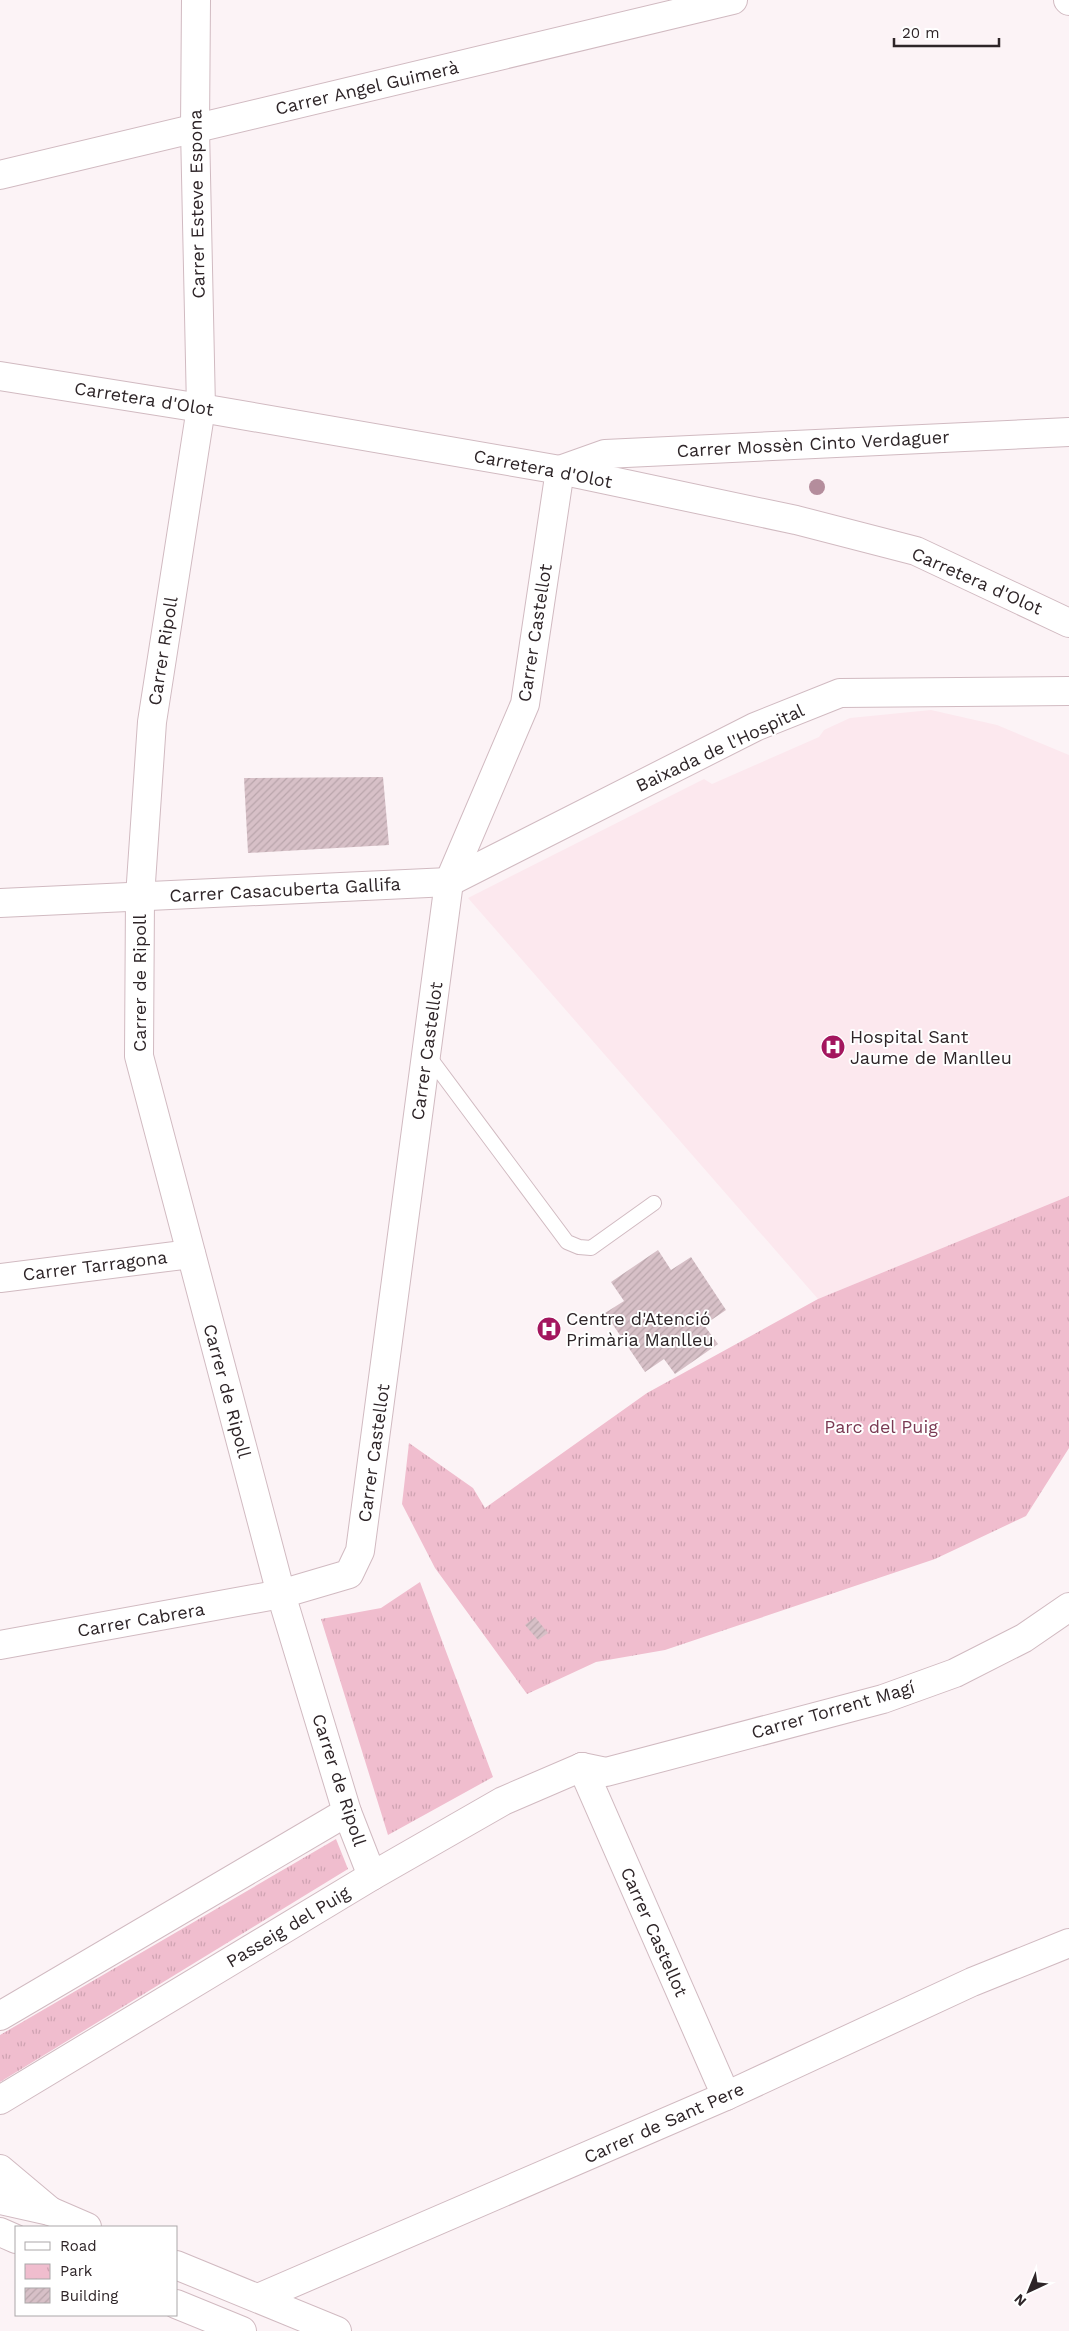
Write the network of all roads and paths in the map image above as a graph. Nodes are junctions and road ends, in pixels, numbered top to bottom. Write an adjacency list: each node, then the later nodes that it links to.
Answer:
1 (196, 0): 3 (street, Carrer Esteve Espona)
2 (733, 0): 3 (street, Carrer Angel Guimerà)
3 (195, 129): 4 (street, Carrer Angel Guimerà); 6 (street, Carrer Esteve Espona)
4 (0, 175)
5 (0, 376): 6 (street, Carretera d'Olot)
6 (201, 408): 8 (street, Carretera d'Olot); 12 (street, Carrer Ripoll)
7 (1069, 432): 8 (street, Carrer Mossèn Cinto Verdaguer)
8 (560, 470): 9 (street, Carretera d'Olot); 11 (street, Carrer Castellot)
9 (1069, 623)
10 (1069, 691): 11 (street, Baixada de l'Hospital)
11 (450, 882): 12 (street, Carrer Casacuberta Gallifa); 14 (street, Carrer Castellot)
12 (140, 896): 13 (street, Carrer Casacuberta Gallifa); 16 (street, Carrer de Ripoll)
13 (0, 903)
14 (427, 1054): 15 (lane); 18 (street, Carrer Castellot)
15 (654, 1203)
16 (191, 1254): 17 (street, Carrer Tarragona); 18 (street, Carrer de Ripoll)
17 (0, 1278)
18 (281, 1594): 20 (street, Carrer Cabrera); 22 (street, Carrer de Ripoll)
19 (1069, 1607): 21 (street, Carrer Torrent Magí)
20 (0, 1645)
21 (582, 1767): 23 (street, Passeig del Puig); 26 (street, Carrer Castellot)
22 (347, 1812): 23 (street, Carrer de Ripoll); 25 (street)
23 (372, 1876): 27 (street, Passeig del Puig)
24 (1069, 1943): 26 (street, Carrer de Sant Pere)
25 (0, 2016)
26 (726, 2096): 35 (street, Carrer de Sant Pere)
27 (0, 2100)
28 (0, 2169): 30 (street)
29 (0, 2200): 30 (street)
30 (50, 2212): 31 (street)
31 (85, 2226)
32 (0, 2232): 33 (street)
33 (15, 2239)
34 (178, 2266): 35 (street)
35 (258, 2298): 38 (street)
36 (178, 2305): 37 (street)
37 (237, 2330)
38 (337, 2331)

